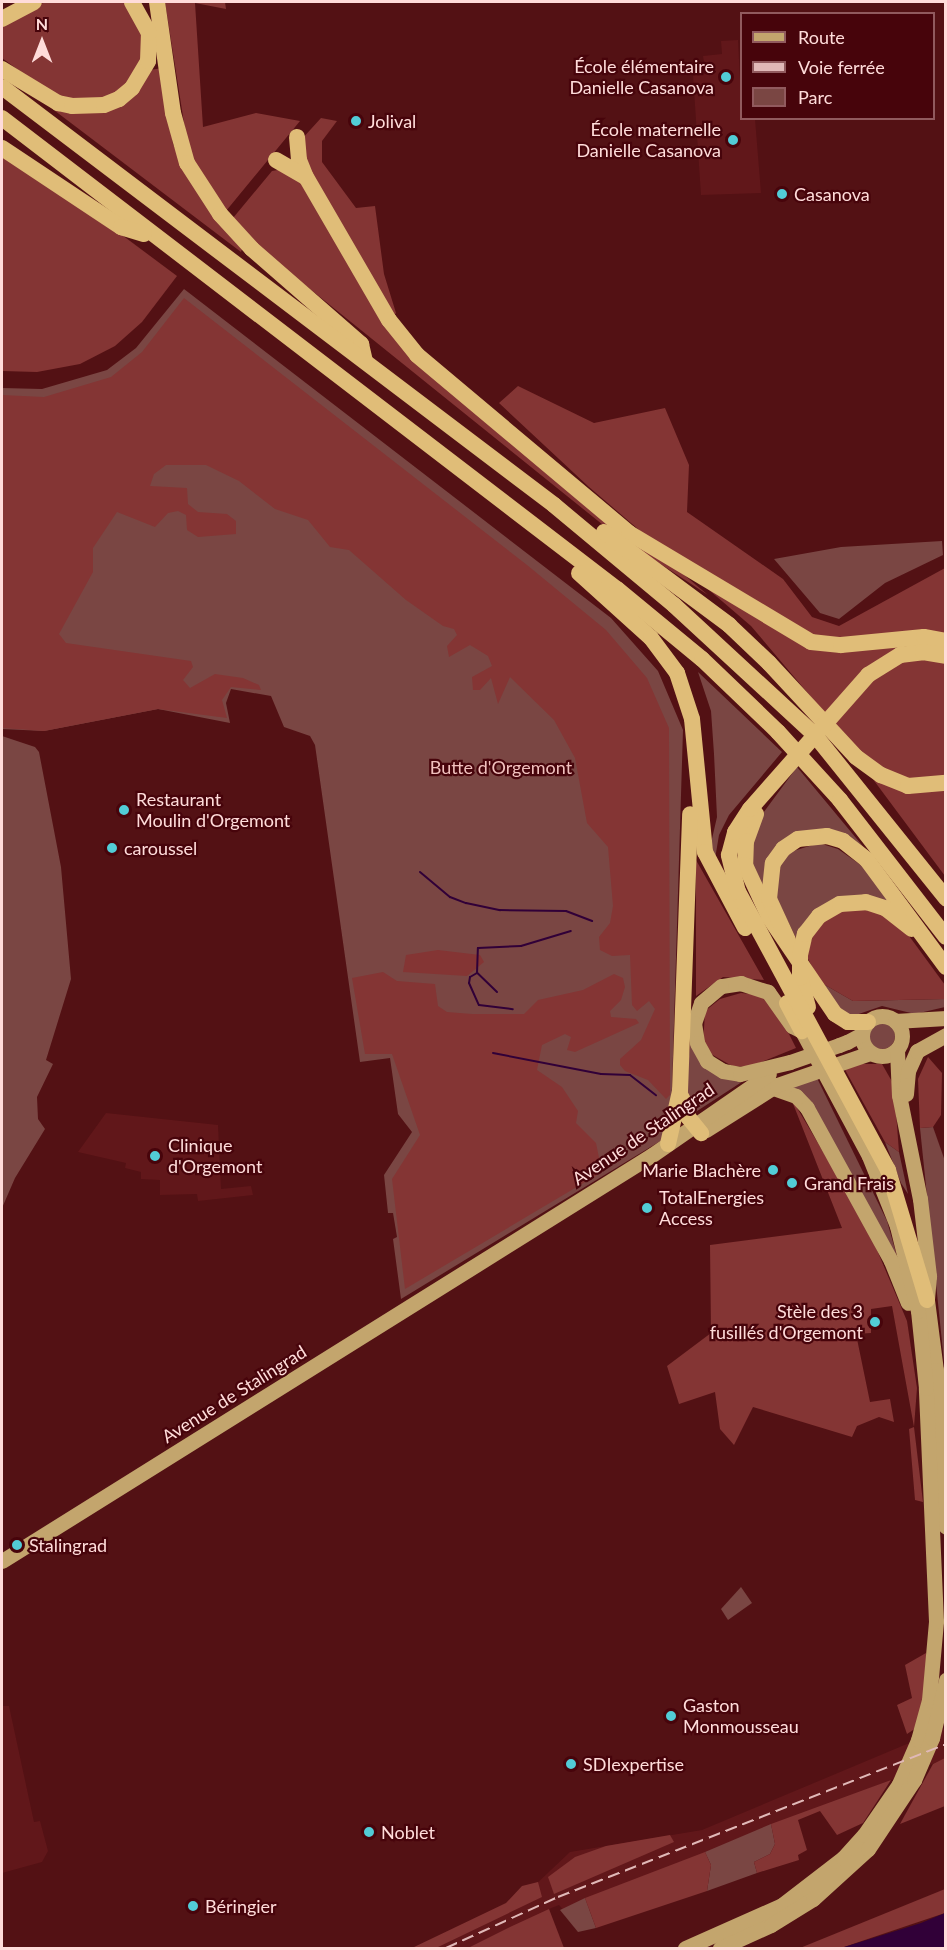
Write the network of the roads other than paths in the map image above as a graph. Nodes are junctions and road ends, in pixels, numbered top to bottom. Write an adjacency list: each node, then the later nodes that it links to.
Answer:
1 (34, 2): 4 (highway)
2 (132, 2): 5 (highway)
3 (157, 2): 13 (highway)
4 (2, 19)
5 (2, 69)
6 (2, 87): 13 (highway)
7 (2, 118): 12 (highway)
8 (297, 137): 11 (highway)
9 (2, 148): 12 (highway)
10 (276, 160): 11 (highway)
11 (306, 177): 16 (highway)
12 (157, 238): 15 (highway)
13 (365, 361): 14 (highway)
14 (554, 505): 22 (highway); 24 (highway)
15 (578, 560): 20 (highway); 26 (highway)
16 (945, 641)
17 (945, 647): 19 (highway)
18 (945, 656): 19 (highway)
19 (838, 701): 21 (highway)
20 (695, 761): 25 (highway); 37 (highway)
21 (776, 774): 23 (highway); 25 (highway)
22 (945, 783)
23 (766, 792): 27 (highway); 32 (highway)
24 (945, 898)
25 (749, 935): 32 (highway)
26 (945, 938)
27 (790, 944): 28 (highway); 31 (highway)
28 (940, 960): 32 (highway)
29 (895, 1021): 30 (main road); 31 (main road); 33 (main road)
30 (945, 1026): 33 (main road); 38 (main road)
31 (865, 1028): 34 (main road); 35 (main road)
32 (809, 1032): 35 (main road); 42 (highway); 43 (main road)
33 (898, 1048): 34 (main road); 38 (main road)
34 (870, 1053): 36 (main road, Avenue de Stalingrad)
35 (790, 1062): 39 (main road, Avenue de Stalingrad)
36 (773, 1088): 39 (main road, Avenue de Stalingrad); 43 (main road)
37 (680, 1091): 39 (highway); 40 (highway)
38 (904, 1106): 42 (main road)
39 (698, 1129): 40 (main road, Avenue de Stalingrad); 41 (main road, Avenue de Stalingrad)
40 (668, 1144): 41 (main road, Avenue de Stalingrad)
41 (487, 1259): 45 (main road, Avenue de Stalingrad)
42 (927, 1300): 44 (main road)
43 (921, 1332): 47 (main road)
44 (945, 1527)
45 (2, 1561)
46 (945, 1680): 47 (main road)
47 (931, 1719): 48 (main road); 49 (main road)
48 (686, 1948)
49 (720, 1948)

